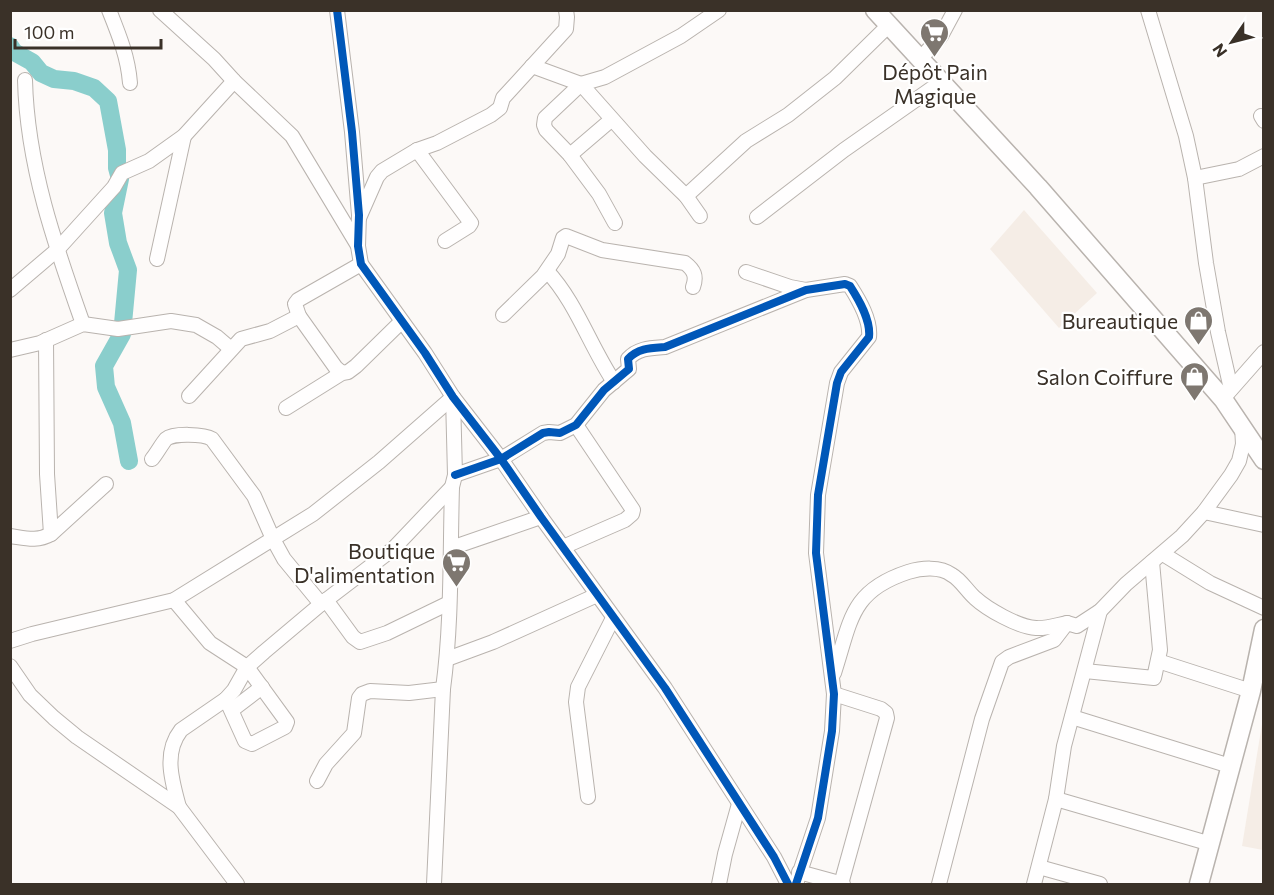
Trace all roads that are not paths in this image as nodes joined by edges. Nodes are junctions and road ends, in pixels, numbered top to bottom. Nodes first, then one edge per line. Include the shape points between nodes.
1 (109, 10) edge
2 (160, 10) edge
3 (337, 10) edge
4 (566, 10) edge
5 (719, 10) edge
6 (875, 10) edge
7 (1148, 10) edge
8 (955, 11) edge
9 (889, 25) junction
10 (920, 59) junction
11 (532, 66) junction
12 (25, 80) dead end
13 (234, 81) junction
14 (942, 82) junction
15 (130, 83) dead end
16 (581, 84) junction
17 (611, 120) junction
18 (184, 136) junction
19 (417, 150) junction
20 (570, 155) junction
21 (1263, 156) edge
22 (1195, 178) junction
23 (686, 196) junction
24 (700, 216) dead end
25 (757, 217) dead end
26 (358, 221) junction
27 (615, 223) dead end
28 (445, 241) dead end
29 (358, 246) junction
30 (57, 250) junction
31 (157, 259) dead end
32 (360, 264) junction
33 (547, 271) junction
34 (746, 272) dead end
35 (693, 287) dead end
36 (10, 290) edge
37 (806, 290) junction
38 (503, 315) dead end
39 (298, 316) junction
40 (401, 321) junction
41 (83, 324) junction
42 (46, 340) junction
43 (231, 349) junction
44 (10, 350) edge
45 (1263, 352) edge
46 (342, 373) junction
47 (614, 382) junction
48 (1227, 394) junction
49 (189, 396) dead end
50 (453, 397) junction
51 (286, 408) dead end
52 (576, 425) junction
53 (1242, 426) junction
54 (152, 459) dead end
55 (501, 459) junction
56 (1263, 460) edge
57 (454, 481) junction
58 (106, 484) dead end
59 (1204, 512) junction
60 (541, 517) junction
61 (1263, 525) edge
62 (51, 534) junction
63 (10, 536) edge
64 (273, 539) junction
65 (563, 547) junction
66 (451, 548) junction
67 (1157, 558) junction
68 (597, 595) junction
69 (174, 600) junction
70 (323, 602) junction
71 (449, 603) junction
72 (1263, 608) edge
73 (1100, 610) junction
74 (613, 618) junction
75 (1067, 622) junction
76 (1263, 629) edge
77 (10, 641) edge
78 (447, 659) junction
79 (1158, 661) junction
80 (10, 666) edge
81 (248, 667) junction
82 (1085, 671) junction
83 (262, 687) junction
84 (832, 688) junction
85 (442, 689) junction
86 (1251, 691) junction
87 (229, 704) junction
88 (1072, 717) junction
89 (1230, 766) junction
90 (316, 781) dead end
91 (588, 796) dead end
92 (1056, 799) junction
93 (739, 804) junction
94 (178, 807) junction
95 (1211, 844) junction
96 (1039, 867) junction
97 (797, 878) edge
98 (842, 884) edge
99 (237, 885) edge
100 (434, 885) edge
101 (719, 885) edge
102 (788, 885) edge
103 (939, 885) edge
104 (1034, 885) edge
105 (1101, 885) edge
106 (1199, 885) edge

1 - 15 street via 126,57
2 - 13 street
3 - 26 street
4 - 11 street via 566,29
5 - 16 street via 681,36 605,77
6 - 9 main road
7 - 22 street
8 - 10 street via 941,36
9 - 10 main road
9 - 23 street via 835,78 788,115 746,141
10 - 14 main road
11 - 16 street
11 - 19 street via 491,116
12 - 30 street via 31,149
13 - 18 street
13 - 29 street via 292,136
14 - 25 street
14 - 48 main road
16 - 17 street
16 - 20 street via 545,118 546,130
17 - 20 street
17 - 23 street
18 - 30 street via 149,161 122,173
18 - 31 street
19 - 26 street via 377,177
19 - 28 street via 471,223
20 - 27 street
21 - 22 street via 1239,169
22 - 48 street
23 - 24 street
26 - 29 street
29 - 32 street
30 - 36 street
30 - 41 street
32 - 39 street via 298,300
32 - 40 street
33 - 35 street via 566,236 602,250 685,263 694,272
33 - 38 street
33 - 47 street via 565,295
34 - 37 street
37 - 47 street via 665,347 637,352 628,359 629,369
37 - 84 street via 850,286 870,331 870,337 841,372 837,383 818,495 817,577
39 - 43 street via 270,331 241,339
39 - 46 street
40 - 46 street via 356,366
40 - 50 street
41 - 42 street
41 - 43 street via 118,329 178,321 196,325
42 - 44 street
42 - 62 street via 46,474
43 - 49 street
45 - 48 street
46 - 51 street
47 - 52 street
48 - 53 main road
50 - 55 street
50 - 57 street
50 - 64 street via 342,493
52 - 55 street via 560,433 543,433
52 - 65 street via 633,510 625,520
53 - 56 main road
53 - 59 street via 1239,461
54 - 64 street via 164,441 173,436 212,439 254,496
55 - 57 street
55 - 60 street
57 - 66 street
57 - 70 street via 393,549
58 - 62 street
59 - 61 street
59 - 67 street
60 - 65 street
60 - 66 street
62 - 63 street via 38,540
64 - 69 street
64 - 70 street via 284,559
65 - 68 street
66 - 71 street
67 - 72 street
67 - 73 street
67 - 79 street
68 - 74 street
68 - 78 street
69 - 77 street
69 - 81 street via 210,643
70 - 71 street via 360,642
70 - 81 street
71 - 78 street
73 - 75 street via 1077,626
73 - 82 street
74 - 91 street via 578,687 576,702
74 - 93 street via 665,688
75 - 84 street via 1043,628 1025,626 982,604 954,575 914,570 875,586 862,598 855,609
75 - 103 street via 1054,640 1002,662 982,718
76 - 86 main road
78 - 85 street
79 - 82 street via 1154,678
79 - 86 street
80 - 94 street via 30,695 54,718
81 - 83 street
81 - 87 street
82 - 88 street
83 - 87 street
83 - 87 street via 287,722 282,730 248,744
84 - 97 street via 832,731 818,818
84 - 98 street via 881,709 887,718
85 - 90 street via 362,694 354,732
85 - 100 street
86 - 89 main road
87 - 94 street via 176,737 170,774
88 - 89 street
88 - 92 street
89 - 95 main road
92 - 95 street
92 - 96 street
93 - 101 street
93 - 102 street
94 - 99 street
95 - 106 main road
96 - 104 street
96 - 105 street
97 - 98 street

